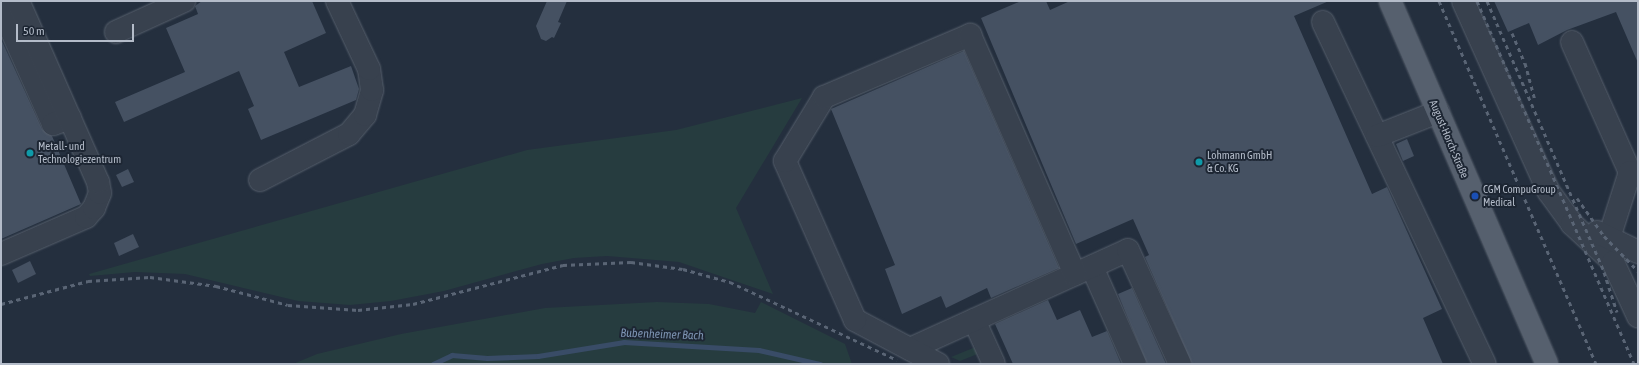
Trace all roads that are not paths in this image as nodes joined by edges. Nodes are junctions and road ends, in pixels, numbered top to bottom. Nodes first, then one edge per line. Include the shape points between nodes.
1 (18, 1) edge
2 (184, 1) edge
3 (337, 1) edge
4 (1390, 1) edge
5 (1464, 1) edge
6 (1, 6) edge
7 (1324, 22) dead end
8 (116, 32) dead end
9 (1572, 42) dead end
10 (1438, 112) junction
11 (70, 118) junction
12 (1377, 136) junction
13 (260, 180) dead end
14 (1565, 216) junction
15 (1609, 238) junction
16 (1638, 252) edge
17 (1, 254) edge
18 (1084, 270) junction
19 (1638, 316) edge
20 (974, 320) junction
21 (910, 349) junction
22 (1542, 362) edge
23 (938, 364) edge
24 (994, 364) edge
25 (1135, 364) edge
26 (1180, 364) edge
27 (1485, 364) edge

1 - 11 lane
2 - 8 lane
3 - 13 lane via 371,77 372,90 365,115 349,134
4 - 10 main road, August-Horch-Straße
5 - 14 lane via 1549,192
6 - 11 lane via 53,124
7 - 12 lane
9 - 15 lane via 1630,172
10 - 12 lane
10 - 22 main road, August-Horch-Straße
11 - 17 lane via 98,182 98,201 86,217
12 - 27 lane
14 - 15 lane
14 - 19 lane via 1614,262
15 - 16 lane
18 - 20 lane
18 - 21 lane via 970,35 824,97 785,161 855,320
18 - 25 lane
18 - 26 lane via 1128,250
20 - 21 lane
20 - 24 lane
21 - 23 lane

